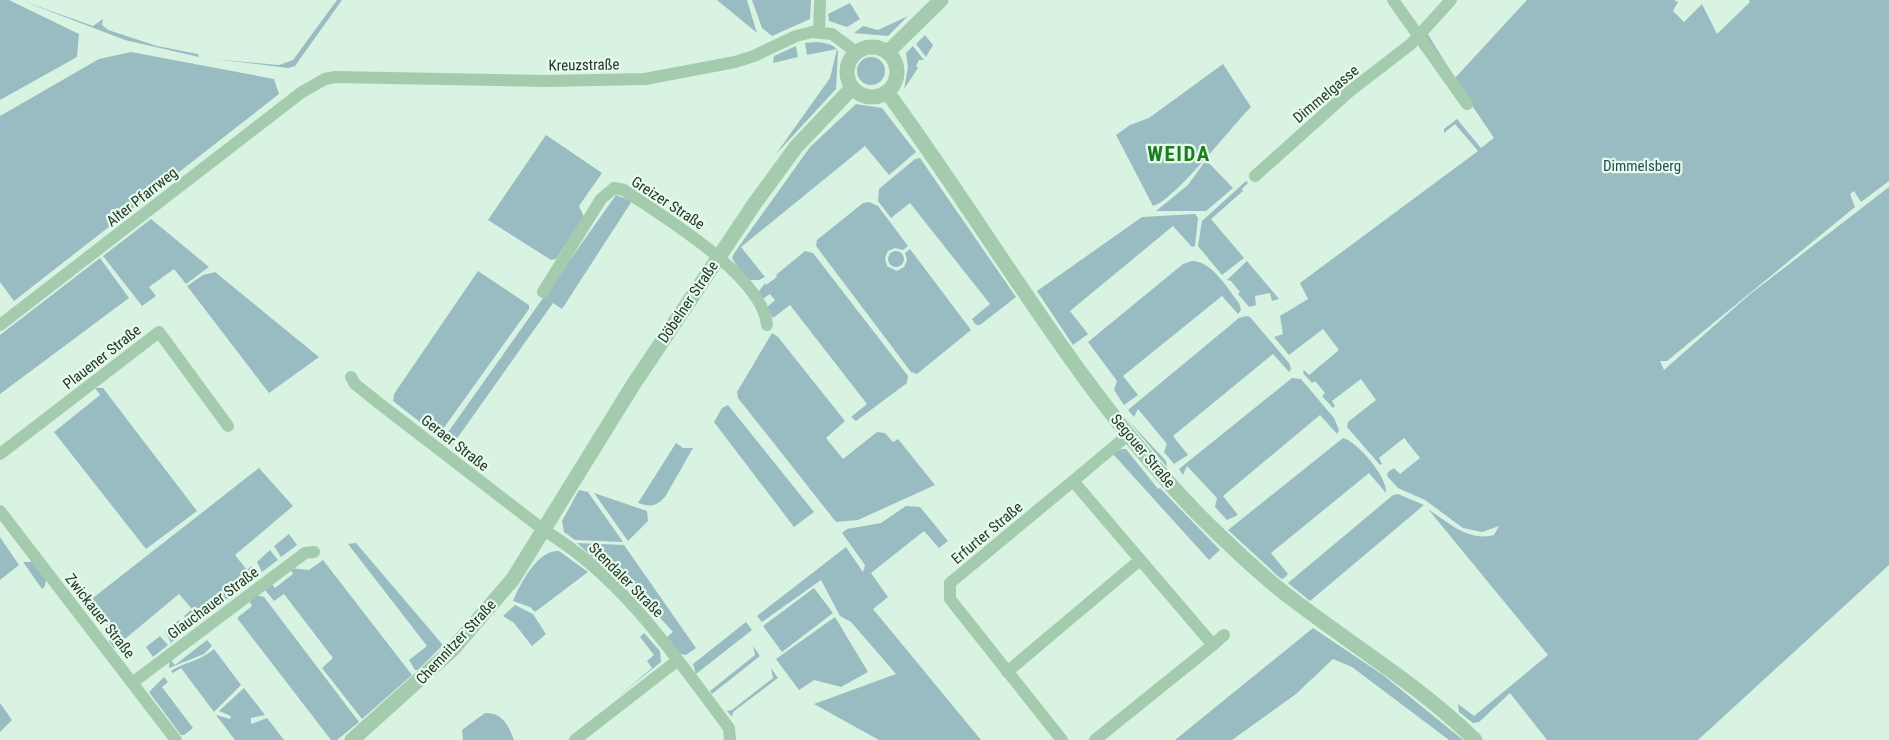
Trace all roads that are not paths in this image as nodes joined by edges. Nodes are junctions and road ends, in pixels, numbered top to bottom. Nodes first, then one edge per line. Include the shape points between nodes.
1 (820, 0) edge
2 (941, 0) edge
3 (1393, 0) edge
4 (1451, 0) edge
5 (819, 32) junction
6 (1419, 37) junction
7 (856, 52) junction
8 (888, 52) junction
9 (852, 88) junction
10 (302, 92) joint
11 (887, 92) junction
12 (1467, 104) dead end
13 (1255, 176) dead end
14 (719, 256) junction
15 (543, 292) dead end
16 (0, 325) edge
17 (767, 325) dead end
18 (351, 377) dead end
19 (228, 426) dead end
20 (1128, 435) junction
21 (0, 454) edge
22 (1073, 481) junction
23 (0, 511) edge
24 (544, 531) junction
25 (314, 552) dead end
26 (1140, 560) junction
27 (1224, 635) dead end
28 (1213, 645) junction
29 (680, 663) junction
30 (1007, 672) junction
31 (132, 684) junction
32 (582, 738) edge
33 (176, 740) edge
34 (352, 740) edge
35 (730, 740) edge
36 (1062, 740) edge
37 (1095, 740) edge
38 (1475, 740) edge

1 - 5 street
2 - 8 street
3 - 6 street
4 - 6 street, Dimmelgasse
5 - 7 street via 832,34
5 - 10 street, Kreuzstraße via 796,36 735,62 645,79 335,77
6 - 12 street
6 - 13 street, Dimmelgasse via 1350,91
7 - 8 street via 877,47
7 - 9 street via 846,74
8 - 11 street via 897,70
9 - 11 street via 870,97
9 - 14 street, Döbelner Straße via 785,160
10 - 16 street, Alter Pfarrweg
11 - 20 street, Segouer Straße via 1030,302
14 - 15 street, Greizer Straße via 624,190 614,188 601,199
14 - 17 street via 756,298
14 - 24 street, Döbelner Straße via 633,385
18 - 24 street, Geraer Straße via 380,404
19 - 21 street, Plauener Straße via 159,332
20 - 22 street, Erfurter Straße
20 - 38 street, Segouer Straße via 1164,478 1243,557 1428,698
22 - 26 street
22 - 30 street, Erfurter Straße via 950,583 950,599
23 - 31 street, Zwickauer Straße
24 - 29 street, Stendaler Straße via 572,547 601,573
24 - 34 street, Chemnitzer Straße via 513,579 452,650
25 - 31 street, Glauchauer Straße via 305,553
26 - 28 street
26 - 30 street
27 - 28 street
28 - 37 street
29 - 32 street
29 - 35 street, Stendaler Straße via 729,728
30 - 36 street, Erfurter Straße
31 - 33 street, Zwickauer Straße

